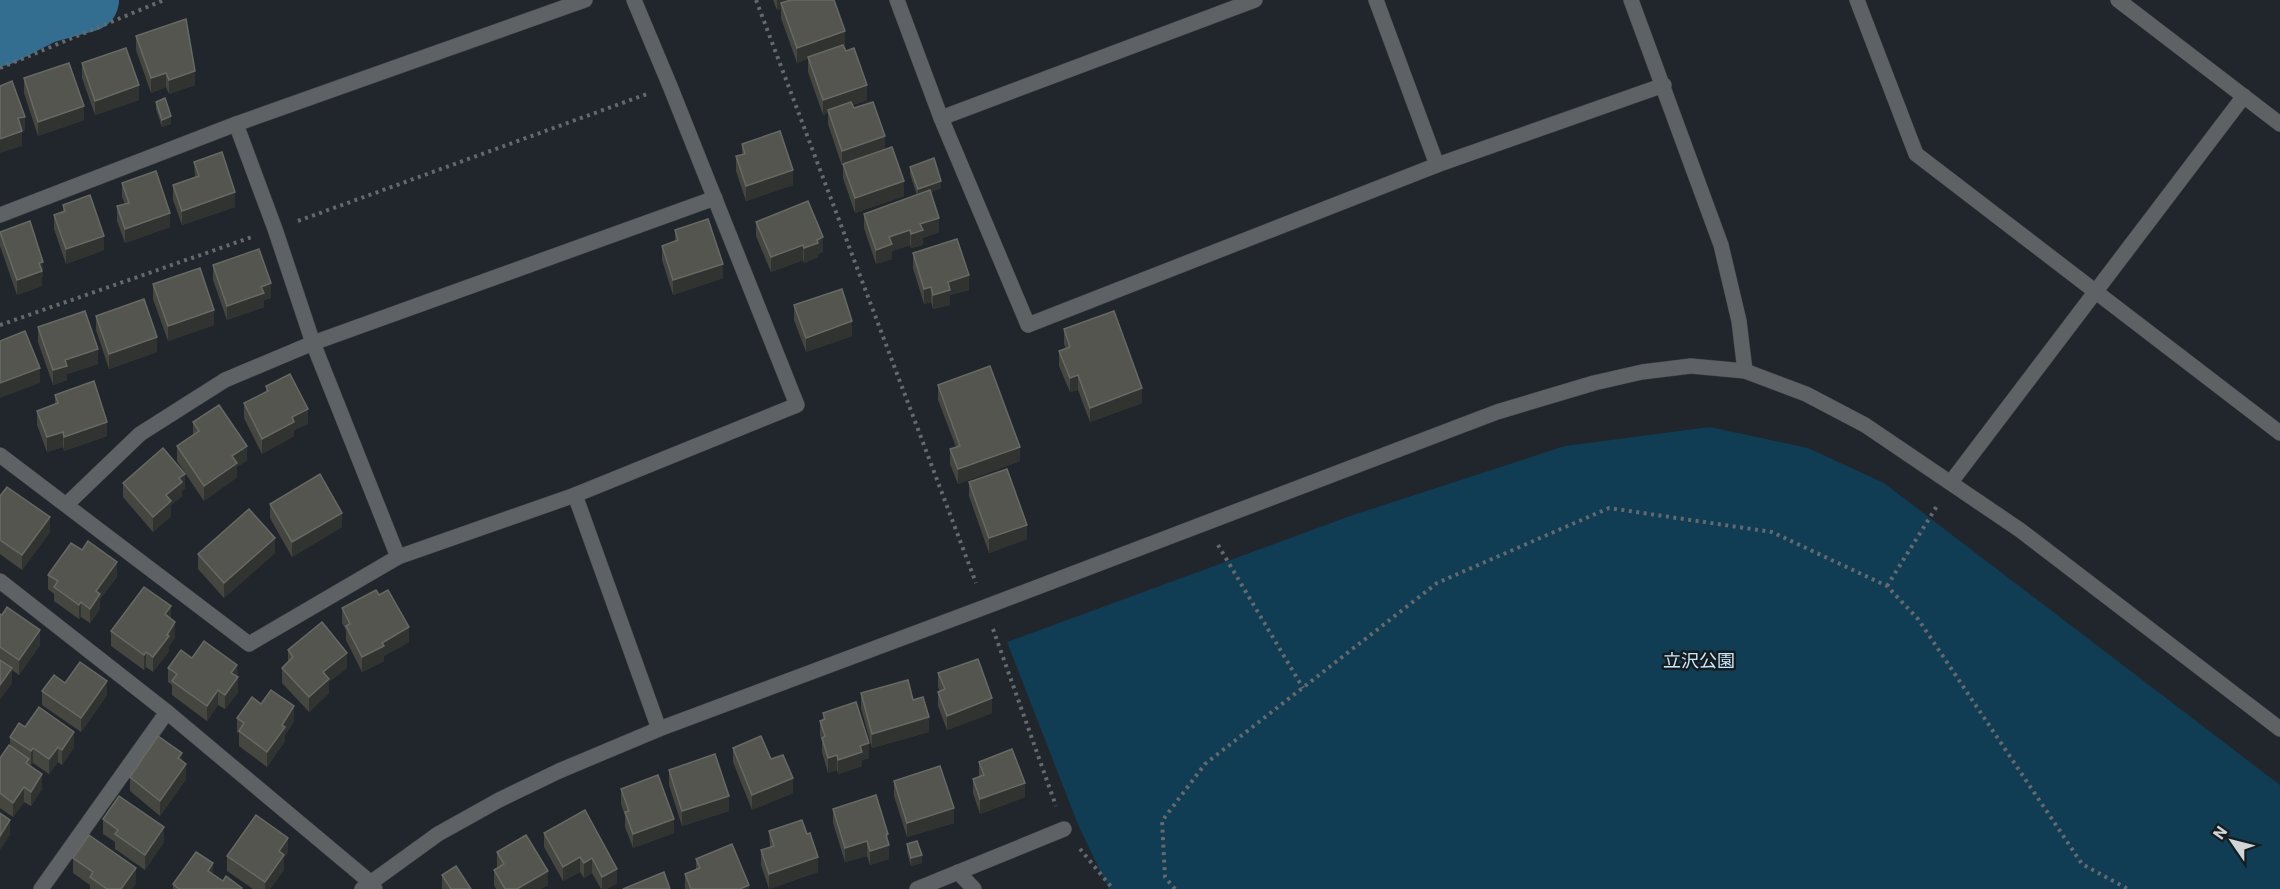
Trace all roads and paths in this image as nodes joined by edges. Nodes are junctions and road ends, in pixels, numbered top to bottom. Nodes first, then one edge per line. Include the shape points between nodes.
1 (165, 0) edge
2 (585, 0) edge
3 (634, 0) edge
4 (756, 0) edge
5 (897, 0) edge
6 (1254, 0) edge
7 (1376, 0) edge
8 (1631, 0) edge
9 (1857, 0) edge
10 (2118, 0) edge
11 (0, 68) edge
12 (1664, 85) junction
13 (670, 86) junction
14 (2244, 96) junction
15 (941, 118) junction
16 (236, 124) junction
17 (2280, 124) edge
18 (1437, 165) junction
19 (715, 198) junction
20 (0, 215) edge
21 (275, 229) junction
22 (2096, 292) junction
23 (0, 325) edge
24 (313, 343) junction
25 (1745, 371) junction
26 (2280, 433) edge
27 (0, 455) edge
28 (1952, 482) junction
29 (574, 495) junction
30 (67, 504) junction
31 (1205, 524) junction
32 (398, 557) junction
33 (0, 581) edge
34 (1887, 586) junction
35 (986, 607) junction
36 (1303, 688) junction
37 (167, 712) junction
38 (659, 729) junction
39 (2280, 729) edge
40 (1064, 829) junction
41 (958, 872) junction
42 (369, 887) edge
43 (41, 889) edge
44 (917, 889) edge
45 (974, 889) edge
46 (1113, 889) edge
47 (1175, 889) edge
48 (2128, 889) edge

1 - 11 path
2 - 16 street
3 - 13 street
4 - 35 path
5 - 15 street
6 - 15 street
7 - 18 street
8 - 12 street
9 - 22 street via 1916,154
10 - 14 street
12 - 18 street
12 - 25 street via 1721,245 1735,299
13 - 19 street
13 - 21 path
14 - 17 street
14 - 22 street
15 - 18 street via 1028,325
16 - 20 street
16 - 21 street
19 - 24 street
19 - 29 street via 797,405
21 - 23 path
21 - 24 street
22 - 26 street
22 - 28 street
24 - 30 street via 225,380 140,434
24 - 32 street
25 - 28 street via 1806,394 1865,424
25 - 31 street via 1690,366 1594,383 1497,412
27 - 30 street
28 - 34 path
28 - 39 street
29 - 32 street
29 - 38 street
30 - 32 street via 249,644
31 - 35 street
31 - 36 path
33 - 37 street
34 - 36 path via 1772,532 1609,508 1437,583
34 - 48 path via 1918,620 2082,864
35 - 38 street
35 - 40 path
36 - 47 path via 1205,764 1162,821 1165,878
37 - 42 street
37 - 43 street
38 - 42 street via 499,800 438,834
40 - 41 street
40 - 46 path
41 - 44 street
41 - 45 street

